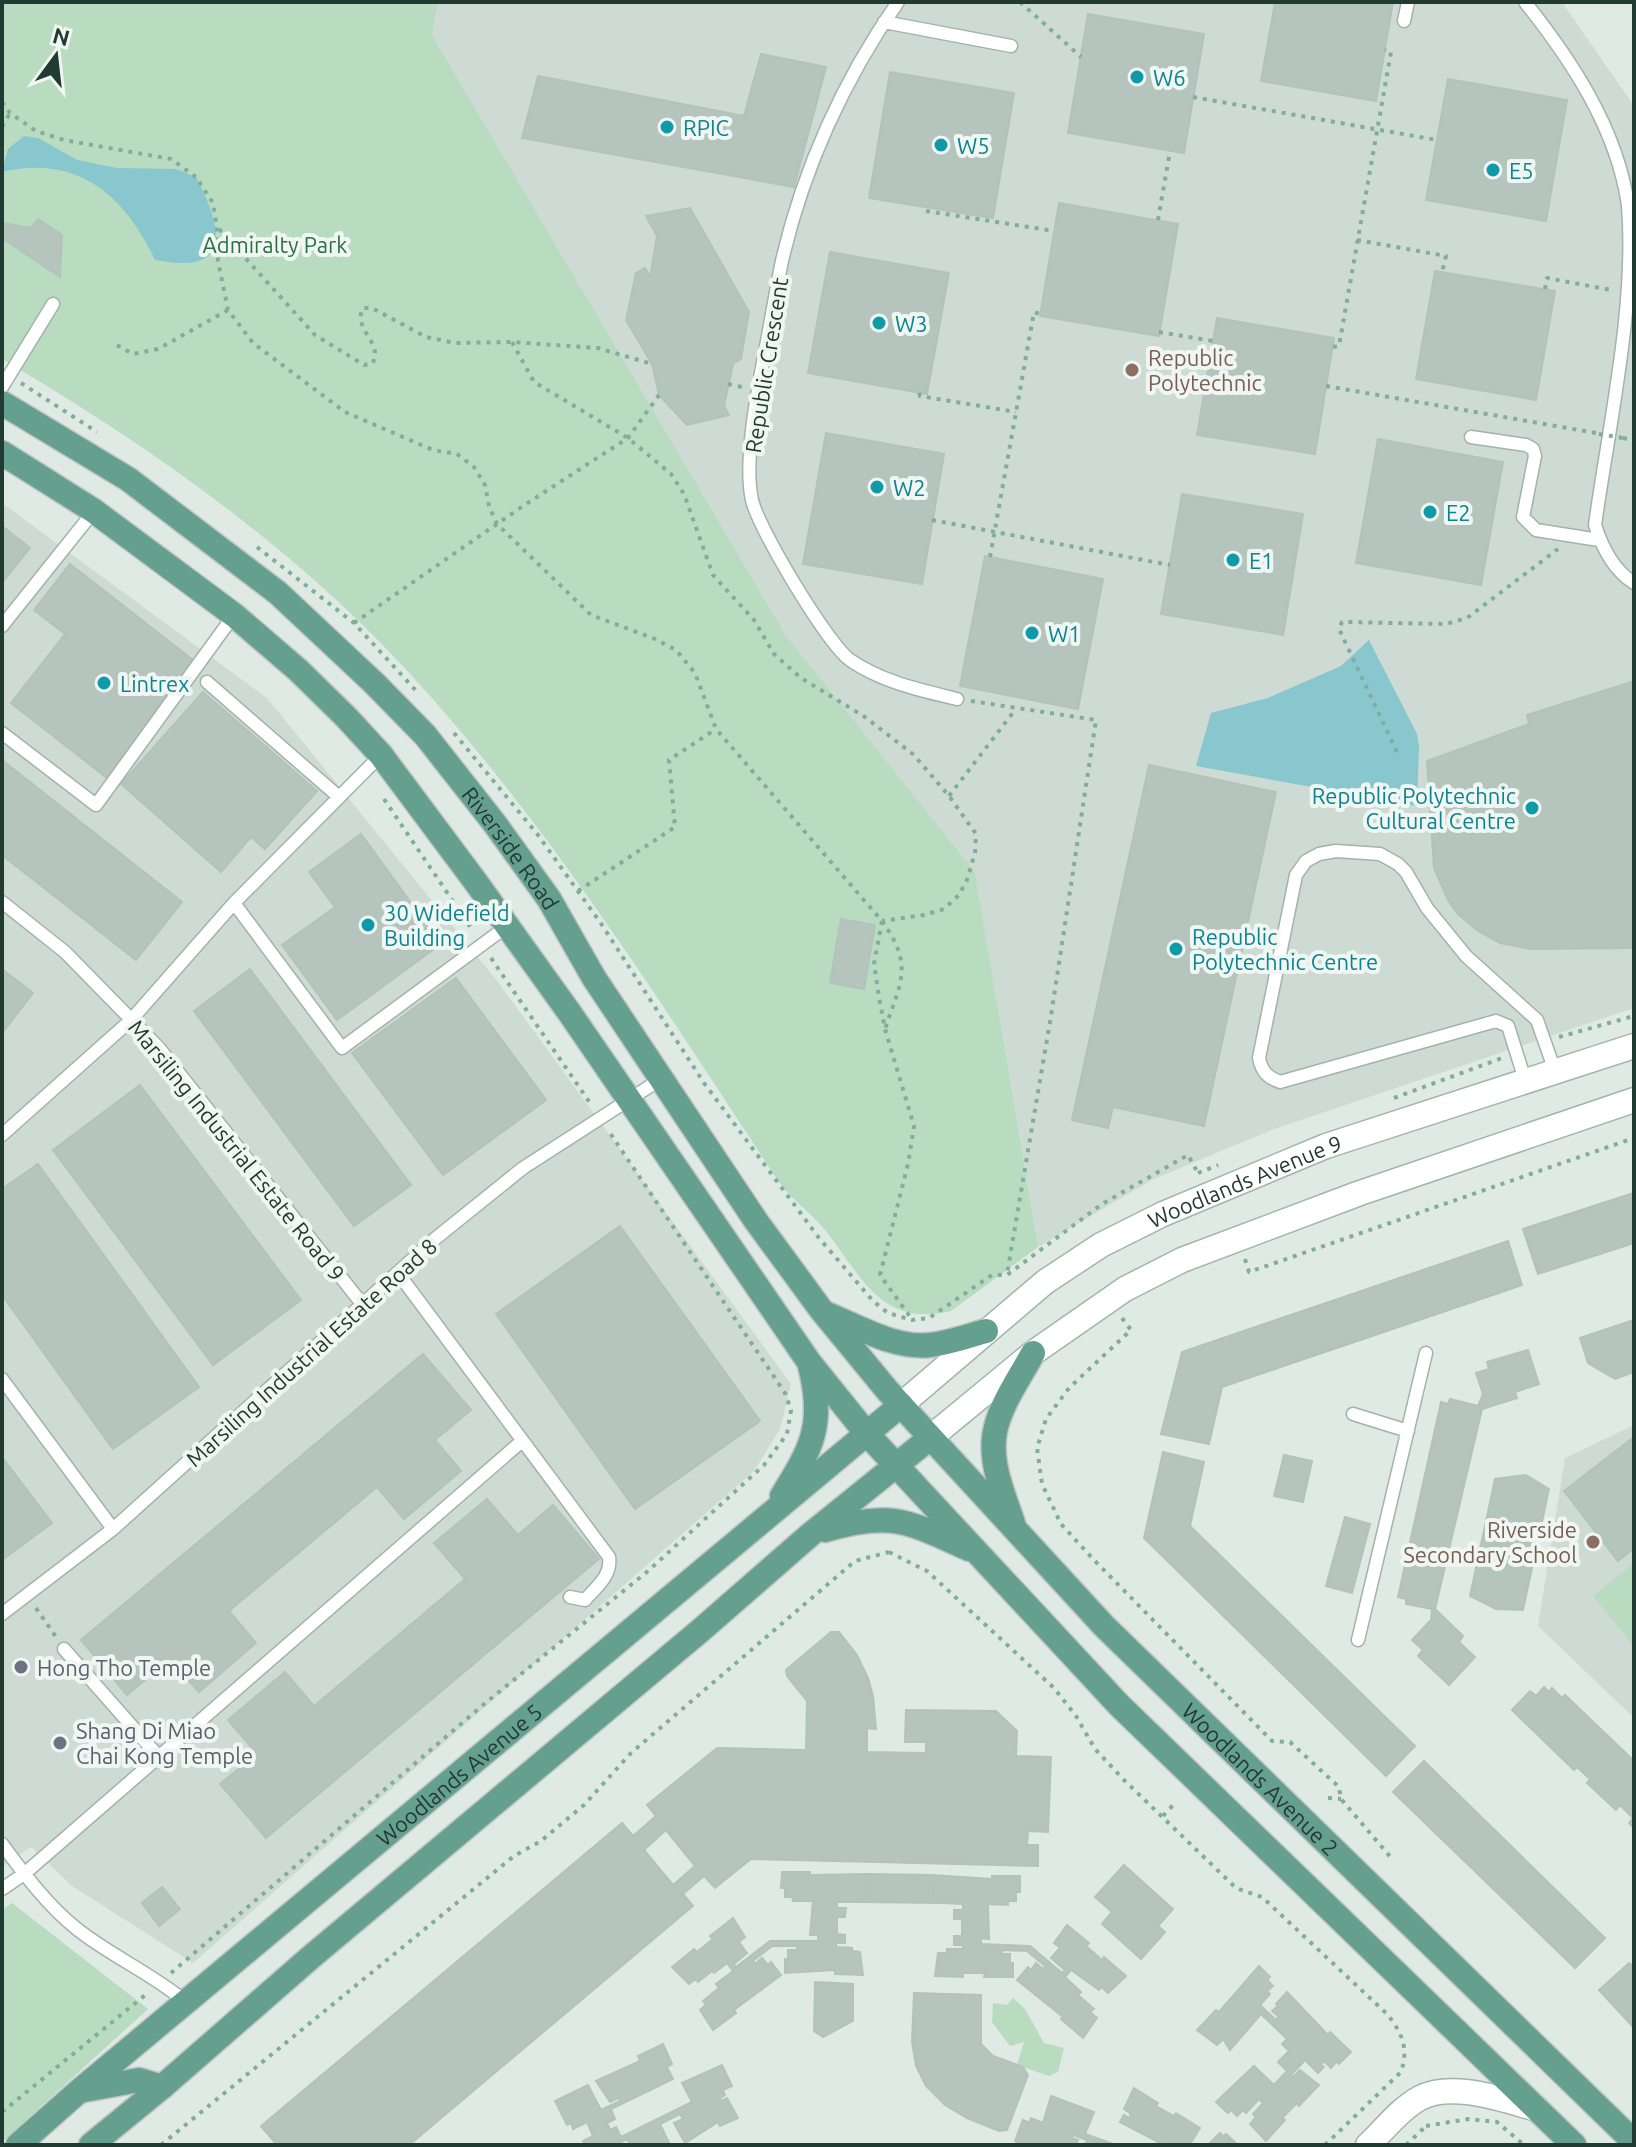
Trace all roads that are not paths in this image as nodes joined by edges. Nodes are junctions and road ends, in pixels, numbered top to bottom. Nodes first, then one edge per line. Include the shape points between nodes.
1 (898, 2) edge
2 (1408, 2) edge
3 (1525, 2) edge
4 (1404, 21) dead end
5 (884, 22) junction
6 (1011, 46) dead end
7 (53, 304) dead end
8 (2, 387) edge
9 (2, 403) edge
10 (1471, 437) dead end
11 (2, 453) edge
12 (94, 511) junction
13 (1599, 540) junction
14 (1634, 583) edge
15 (234, 615) junction
16 (2, 626) edge
17 (207, 682) dead end
18 (957, 699) road end
19 (2, 733) edge
20 (373, 763) junction
21 (339, 797) junction
22 (2, 902) edge
23 (234, 903) junction
24 (506, 927) junction
25 (131, 1020) junction
26 (1634, 1046) edge
27 (1555, 1071) junction
28 (661, 1079) junction
29 (1525, 1080) junction
30 (627, 1099) junction
31 (1634, 1100) edge
32 (2, 1135) edge
33 (398, 1273) junction
34 (363, 1305) junction
35 (822, 1311) junction
36 (986, 1331) junction
37 (1033, 1353) junction
38 (1426, 1353) dead end
39 (809, 1362) junction
40 (2, 1379) edge
41 (901, 1405) junction
42 (1353, 1414) dead end
43 (1408, 1431) junction
44 (867, 1434) junction
45 (930, 1438) junction
46 (522, 1441) junction
47 (895, 1466) junction
48 (770, 1515) junction
49 (113, 1529) junction
50 (1016, 1532) junction
51 (811, 1534) junction
52 (979, 1554) junction
53 (570, 1597) dead end
54 (2, 1614) edge
55 (1358, 1640) dead end
56 (64, 1649) road end
57 (159, 1757) junction
58 (2, 1844) edge
59 (24, 1874) junction
60 (2, 1889) edge
61 (186, 2002) junction
62 (162, 2087) junction
63 (78, 2092) junction
64 (1537, 2109) junction
65 (1385, 2135) edge
66 (1634, 2142) edge
67 (18, 2145) edge
68 (91, 2145) edge
69 (1368, 2145) edge
70 (1574, 2145) edge

1 - 5 lane, Republic Crescent
2 - 4 lane
3 - 13 lane via 1583,82 1609,138 1628,203 1632,293 1595,525
5 - 6 lane
5 - 18 lane, Republic Crescent via 826,129 795,213 757,391 752,501 786,569 849,659 896,684
7 - 8 lane
9 - 28 main road, Riverside Road via 128,479 278,593 374,683 431,742 495,824 549,899
10 - 13 lane via 1533,449 1523,517 1536,530
11 - 12 main road
12 - 15 main road
12 - 16 lane
13 - 14 lane
15 - 19 lane via 96,805
15 - 20 main road via 298,670
17 - 21 lane
20 - 21 lane
20 - 24 main road
21 - 23 lane
22 - 25 lane, Marsiling Industrial Estate Road 9 via 65,952
23 - 24 lane via 342,1048
23 - 25 lane
24 - 30 main road
25 - 32 lane
25 - 34 lane, Marsiling Industrial Estate Road 9 via 159,1048
26 - 27 main road, Woodlands Avenue 9
27 - 29 main road, Woodlands Avenue 9
27 - 29 lane via 1537,1020 1466,956 1398,864 1380,854 1336,851 1306,861 1296,875 1259,1058 1269,1078 1280,1082 1496,1021 1508,1026
28 - 30 lane, Marsiling Industrial Estate Road 8
28 - 35 main road, Riverside Road
29 - 36 main road, Woodlands Avenue 9 via 1326,1146 1163,1214 1101,1245 1045,1282
30 - 33 lane, Marsiling Industrial Estate Road 8 via 523,1168
30 - 39 main road
31 - 37 main road via 1182,1260 1125,1289
33 - 34 lane, Marsiling Industrial Estate Road 8
33 - 46 lane
34 - 49 lane, Marsiling Industrial Estate Road 8
35 - 36 main road via 890,1341 915,1345
35 - 41 main road, Riverside Road
36 - 41 main road, Woodlands Avenue 9
37 - 45 main road
37 - 50 main road via 994,1438 997,1472
38 - 43 lane
39 - 44 main road
39 - 48 main road via 817,1394 808,1454
40 - 49 lane
41 - 44 main road, Woodlands Avenue 5
41 - 45 main road, Woodlands Avenue 2
42 - 43 lane
43 - 55 lane
44 - 47 main road, Woodlands Avenue 2
44 - 48 main road, Woodlands Avenue 5
45 - 47 main road, Woodlands Avenue 5
45 - 50 main road, Woodlands Avenue 2
46 - 53 lane via 609,1557 608,1573 585,1600
46 - 57 lane
47 - 51 main road, Woodlands Avenue 5
47 - 52 main road, Woodlands Avenue 2
48 - 61 main road, Woodlands Avenue 5
49 - 54 lane, Marsiling Industrial Estate Road 8
50 - 66 main road, Woodlands Avenue 2 via 1104,1626
51 - 52 main road via 859,1520 892,1519
51 - 62 main road, Woodlands Avenue 5
52 - 64 main road, Woodlands Avenue 2 via 1119,1705
56 - 57 lane
57 - 59 lane
58 - 59 lane
59 - 60 lane
59 - 61 lane via 76,1928
61 - 63 main road, Woodlands Avenue 5
62 - 63 main road via 139,2080
62 - 68 main road, Woodlands Avenue 5
63 - 67 main road, Woodlands Avenue 5
64 - 65 main road via 1480,2093 1443,2092 1421,2097
64 - 70 main road, Woodlands Avenue 2
65 - 69 main road

